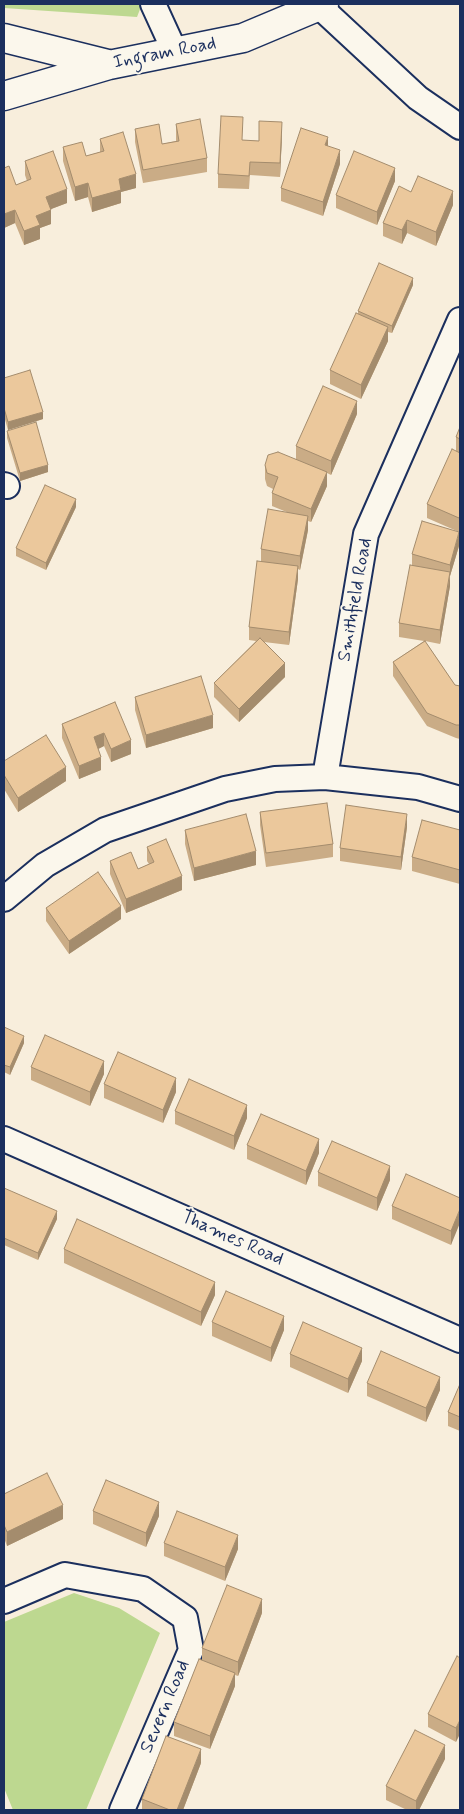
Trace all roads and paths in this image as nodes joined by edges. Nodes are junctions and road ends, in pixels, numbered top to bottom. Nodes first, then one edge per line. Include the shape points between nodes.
1 (153, 4) edge
2 (322, 5) edge
3 (4, 38) edge
4 (175, 52) junction
5 (109, 64) junction
6 (4, 96) edge
7 (460, 127) edge
8 (460, 320) edge
9 (326, 777) junction
10 (460, 799) edge
11 (4, 899) edge
12 (4, 1139) edge
13 (460, 1340) edge
14 (4, 1600) edge
15 (122, 1810) edge

1 - 4 street
2 - 4 street, Ingram Road via 243,38
2 - 7 street via 418,98
3 - 5 street
4 - 5 street, Ingram Road
5 - 6 street, Ingram Road
8 - 9 street, Smithfield Road via 366,534
9 - 10 street via 418,787
9 - 11 street via 275,779 242,786 105,830 46,865
12 - 13 street, Thames Road
14 - 15 street, Severn Road via 65,1575 144,1589 186,1618 191,1650

